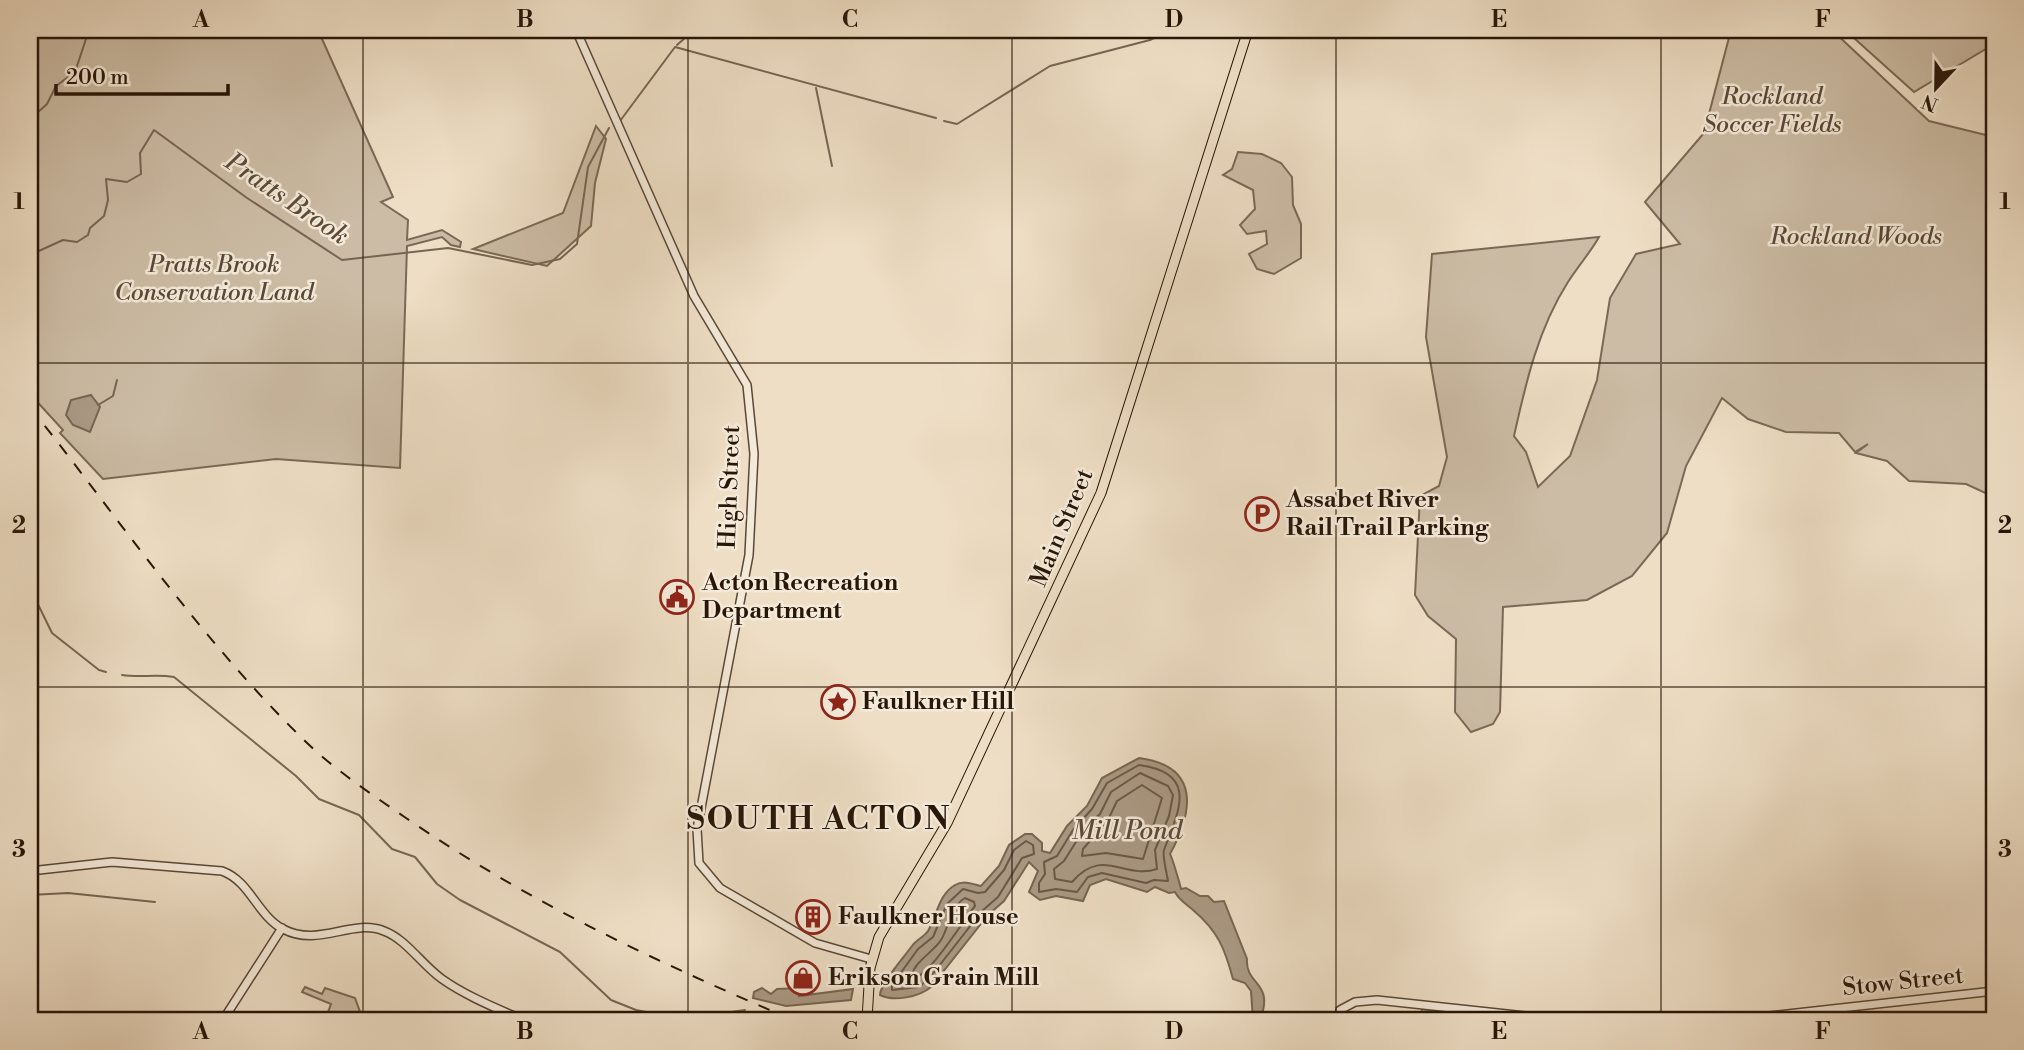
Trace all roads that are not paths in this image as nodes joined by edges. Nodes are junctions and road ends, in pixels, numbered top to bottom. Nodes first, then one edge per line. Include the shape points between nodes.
1 (576, 30) edge
2 (1248, 30) edge
3 (30, 871) edge
4 (282, 928) junction
5 (871, 959) junction
6 (1994, 991) edge
7 (223, 1020) edge
8 (523, 1020) edge
9 (867, 1020) edge
10 (1343, 1020) edge
11 (1564, 1020) edge
12 (1733, 1020) edge

1 - 5 street, High Street via 694,296 741,370 751,400 754,494 749,555 699,819 699,863 720,888 776,922 825,947
2 - 5 main road, Main Street via 1095,508 947,823 885,925
3 - 4 street via 112,862 219,870 239,881 265,915
4 - 7 street
4 - 8 street via 313,936 362,928 384,930 450,984
5 - 9 main road, Main Street
6 - 12 street, Stow Street
10 - 11 street via 1340,1010 1359,1001 1386,1000

